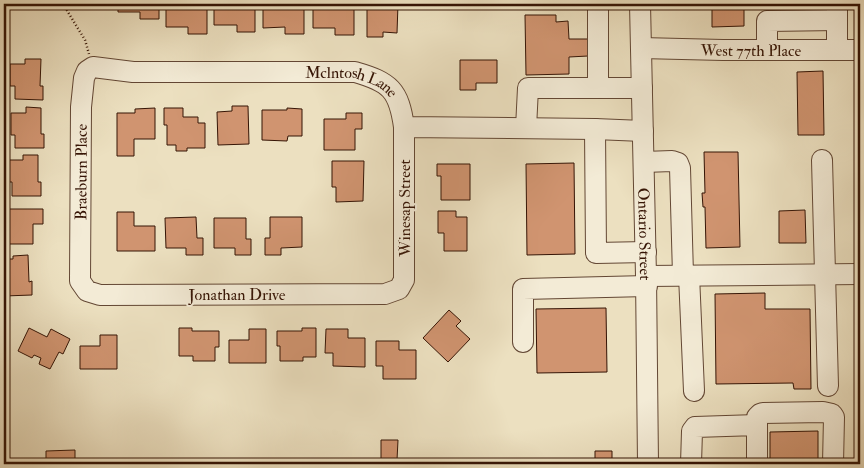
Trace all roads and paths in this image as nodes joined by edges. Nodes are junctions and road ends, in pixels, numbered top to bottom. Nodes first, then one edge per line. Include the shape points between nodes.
1 (63, 4) edge
2 (598, 4) edge
3 (640, 4) edge
4 (837, 12) edge
5 (641, 48) junction
6 (767, 50) junction
7 (837, 50) junction
8 (860, 50) edge
9 (92, 67) junction
10 (598, 88) junction
11 (642, 88) junction
12 (404, 127) junction
13 (526, 128) junction
14 (595, 129) junction
15 (643, 131) junction
16 (822, 160) dead end
17 (644, 162) junction
18 (646, 252) junction
19 (825, 274) junction
20 (860, 274) edge
21 (686, 275) junction
22 (80, 281) joint
23 (647, 281) junction
24 (399, 289) joint
25 (523, 342) dead end
26 (828, 386) dead end
27 (694, 391) dead end
28 (757, 425) junction
29 (648, 464) edge
30 (691, 464) edge
31 (757, 464) edge
32 (833, 464) edge

1 - 9 path via 85,40
2 - 10 street
3 - 5 street, Ontario Street
4 - 6 street via 766,21
4 - 7 street
5 - 6 street, West 77th Place
5 - 11 street, Ontario Street
6 - 7 street, West 77th Place
7 - 8 street, West 77th Place
9 - 12 street, Mclntosh Lane via 133,72 354,72 374,77 390,87 401,108
9 - 22 street, Braeburn Place via 84,78 81,107
10 - 11 street
10 - 13 street via 528,88
11 - 15 street, Ontario Street
12 - 13 street, Mclntosh Lane
12 - 24 street, Winesap Street via 404,280
13 - 14 street, Mclntosh Lane
14 - 15 street, Mclntosh Lane
14 - 18 street via 596,253
15 - 17 street, Ontario Street
16 - 19 street
17 - 18 street, Ontario Street
17 - 21 street via 672,161 680,168
18 - 23 street, Ontario Street
19 - 20 street
19 - 21 street
19 - 26 street
21 - 23 street
21 - 27 street
22 - 24 street, Jonathan Drive via 87,290 100,294 385,294
23 - 25 street via 523,289
23 - 29 street, Ontario Street
28 - 30 street via 694,427
28 - 31 street
28 - 32 street via 758,417 763,413 832,414

